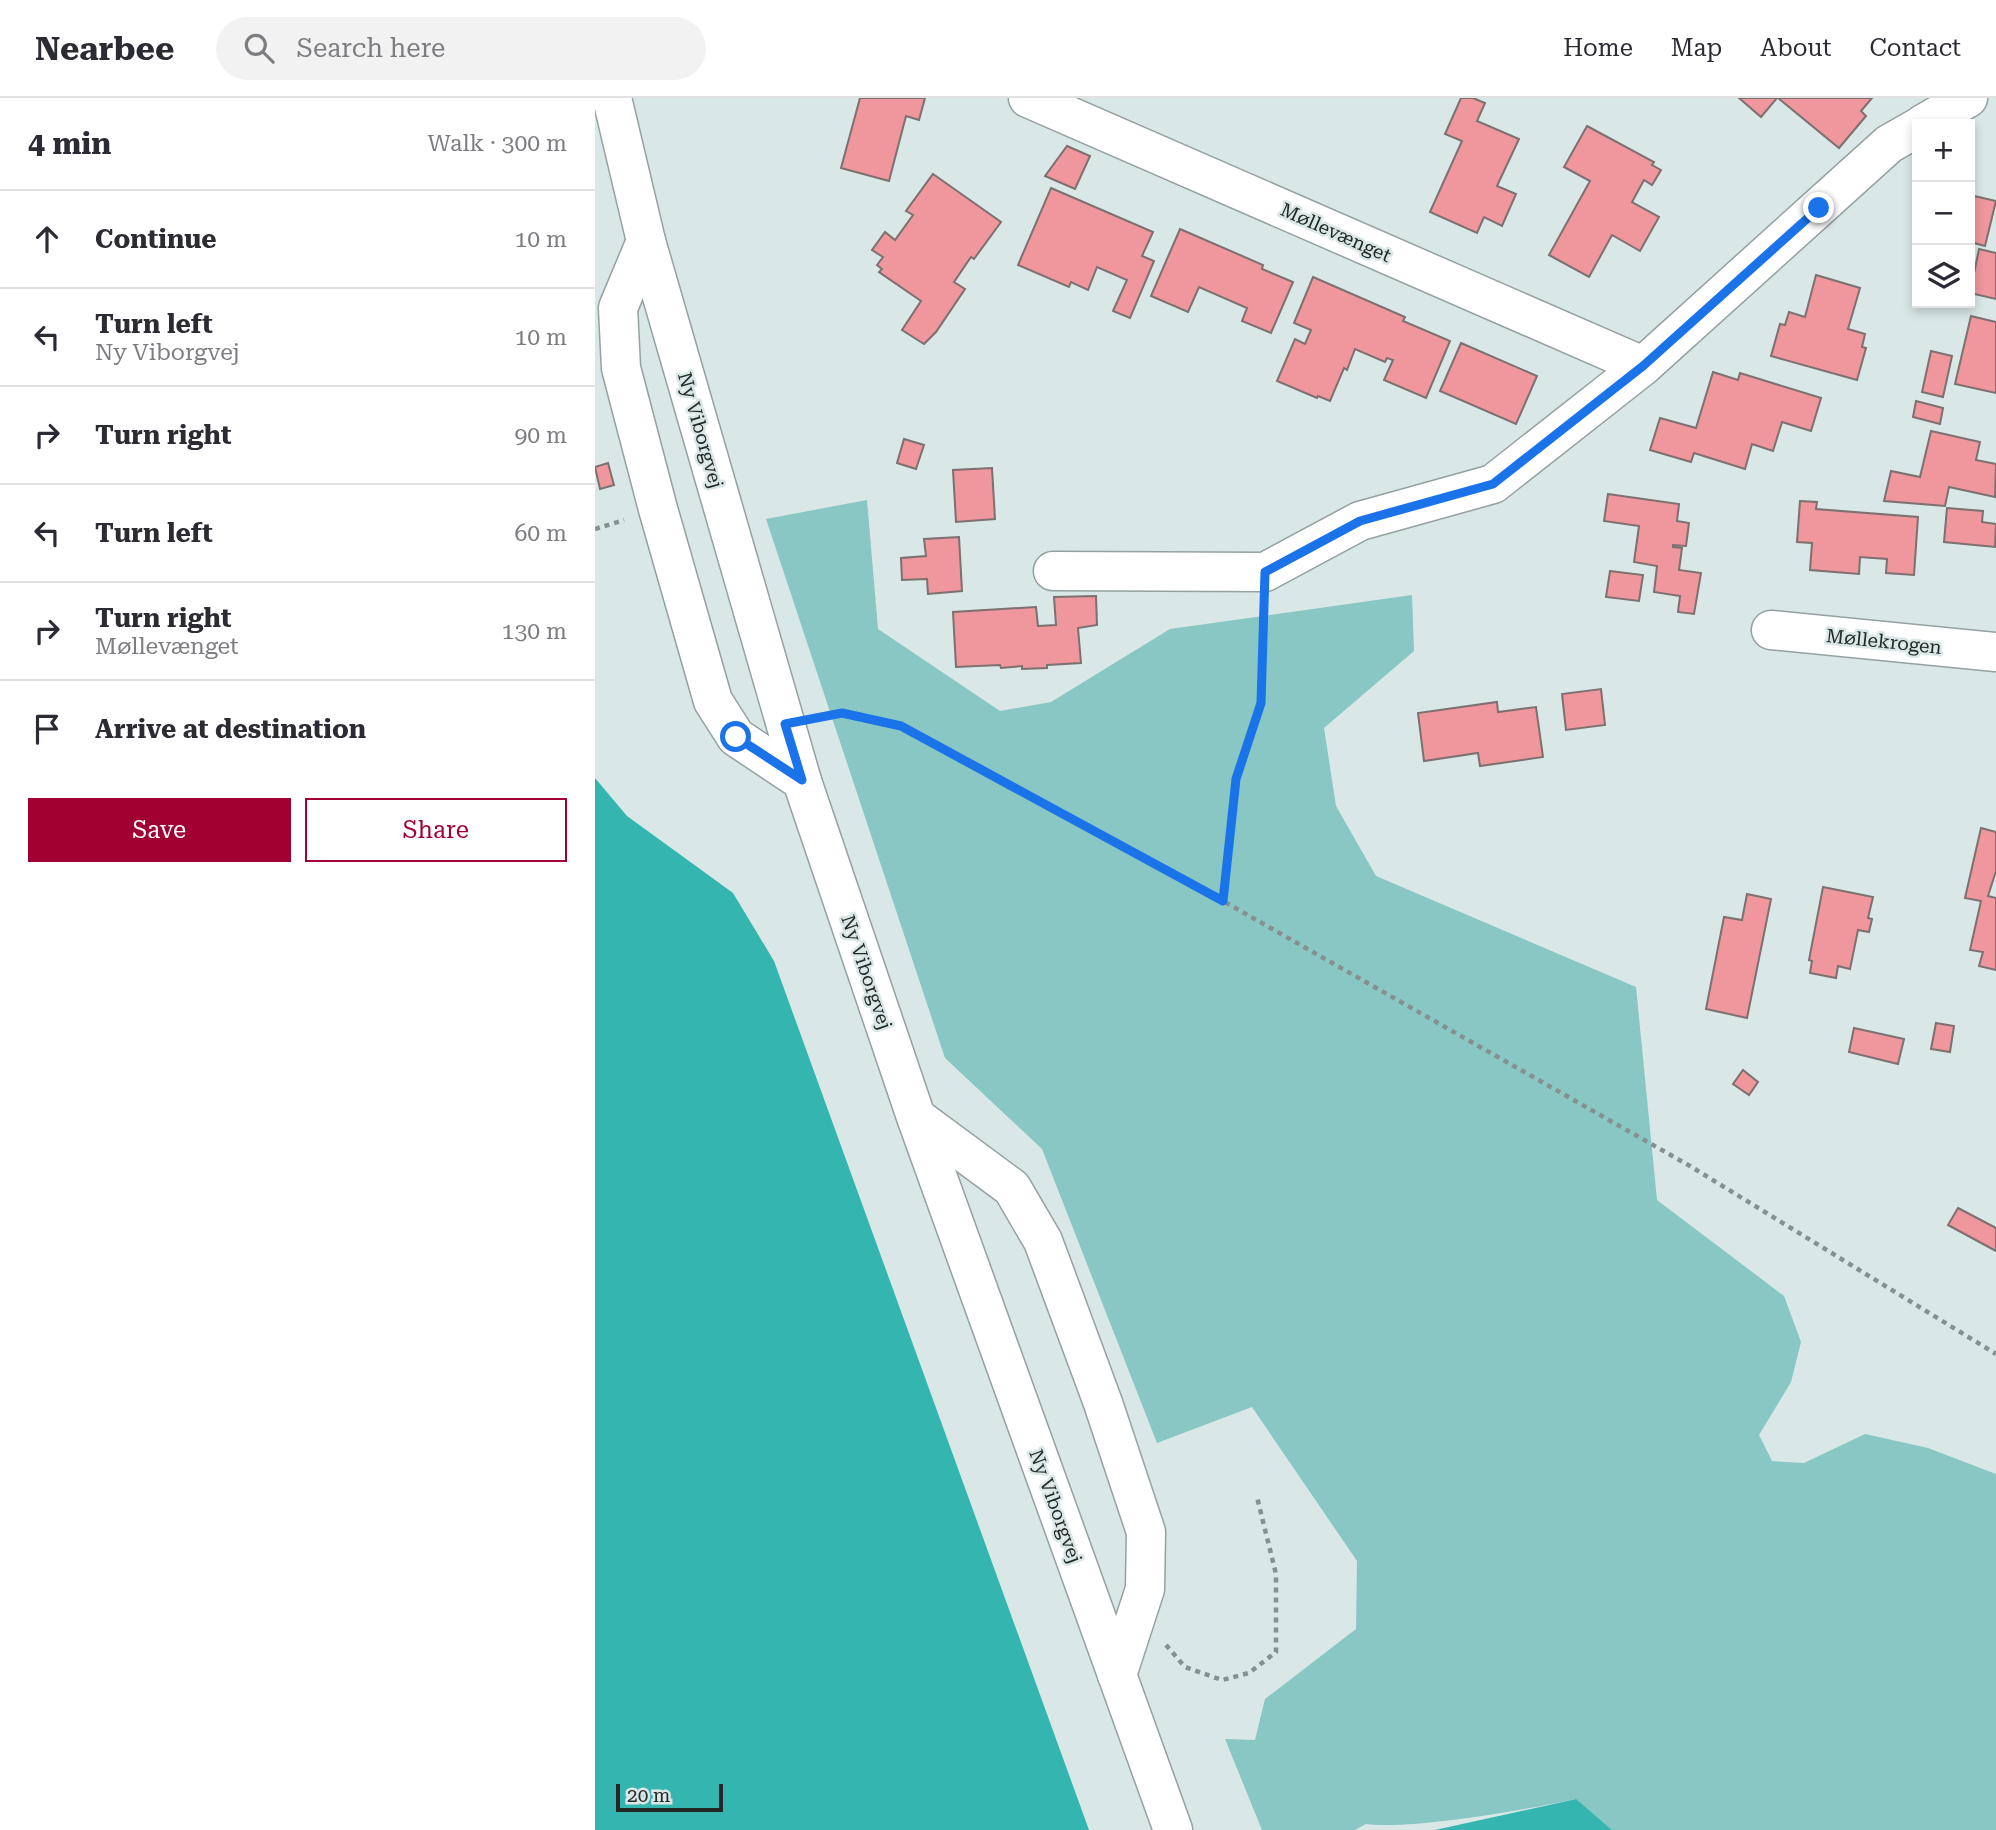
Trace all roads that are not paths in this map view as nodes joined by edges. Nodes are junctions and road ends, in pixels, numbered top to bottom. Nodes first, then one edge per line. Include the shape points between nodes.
1 (612, 98) edge
2 (1028, 98) edge
3 (1968, 98) edge
4 (1932, 119) edge
5 (1912, 131) edge
6 (646, 241) junction
7 (1643, 366) junction
8 (1053, 571) dead end
9 (1771, 630) dead end
10 (1996, 652) edge
11 (802, 780) junction
12 (916, 1117) junction
13 (1117, 1675) junction
14 (1173, 1830) edge

1 - 6 street, Ny Viborgvej
2 - 7 street, Møllevænget
3 - 4 street
5 - 7 street via 1889,144
6 - 11 street, Ny Viborgvej
6 - 11 street via 618,308 621,368 713,701 736,737
7 - 8 street via 1493,484 1360,521 1265,572
9 - 10 street, Møllekrogen
11 - 12 street, Ny Viborgvej
12 - 13 street, Ny Viborgvej
12 - 13 street via 1012,1188 1043,1241 1103,1402 1146,1532 1145,1589
13 - 14 street, Ny Viborgvej

